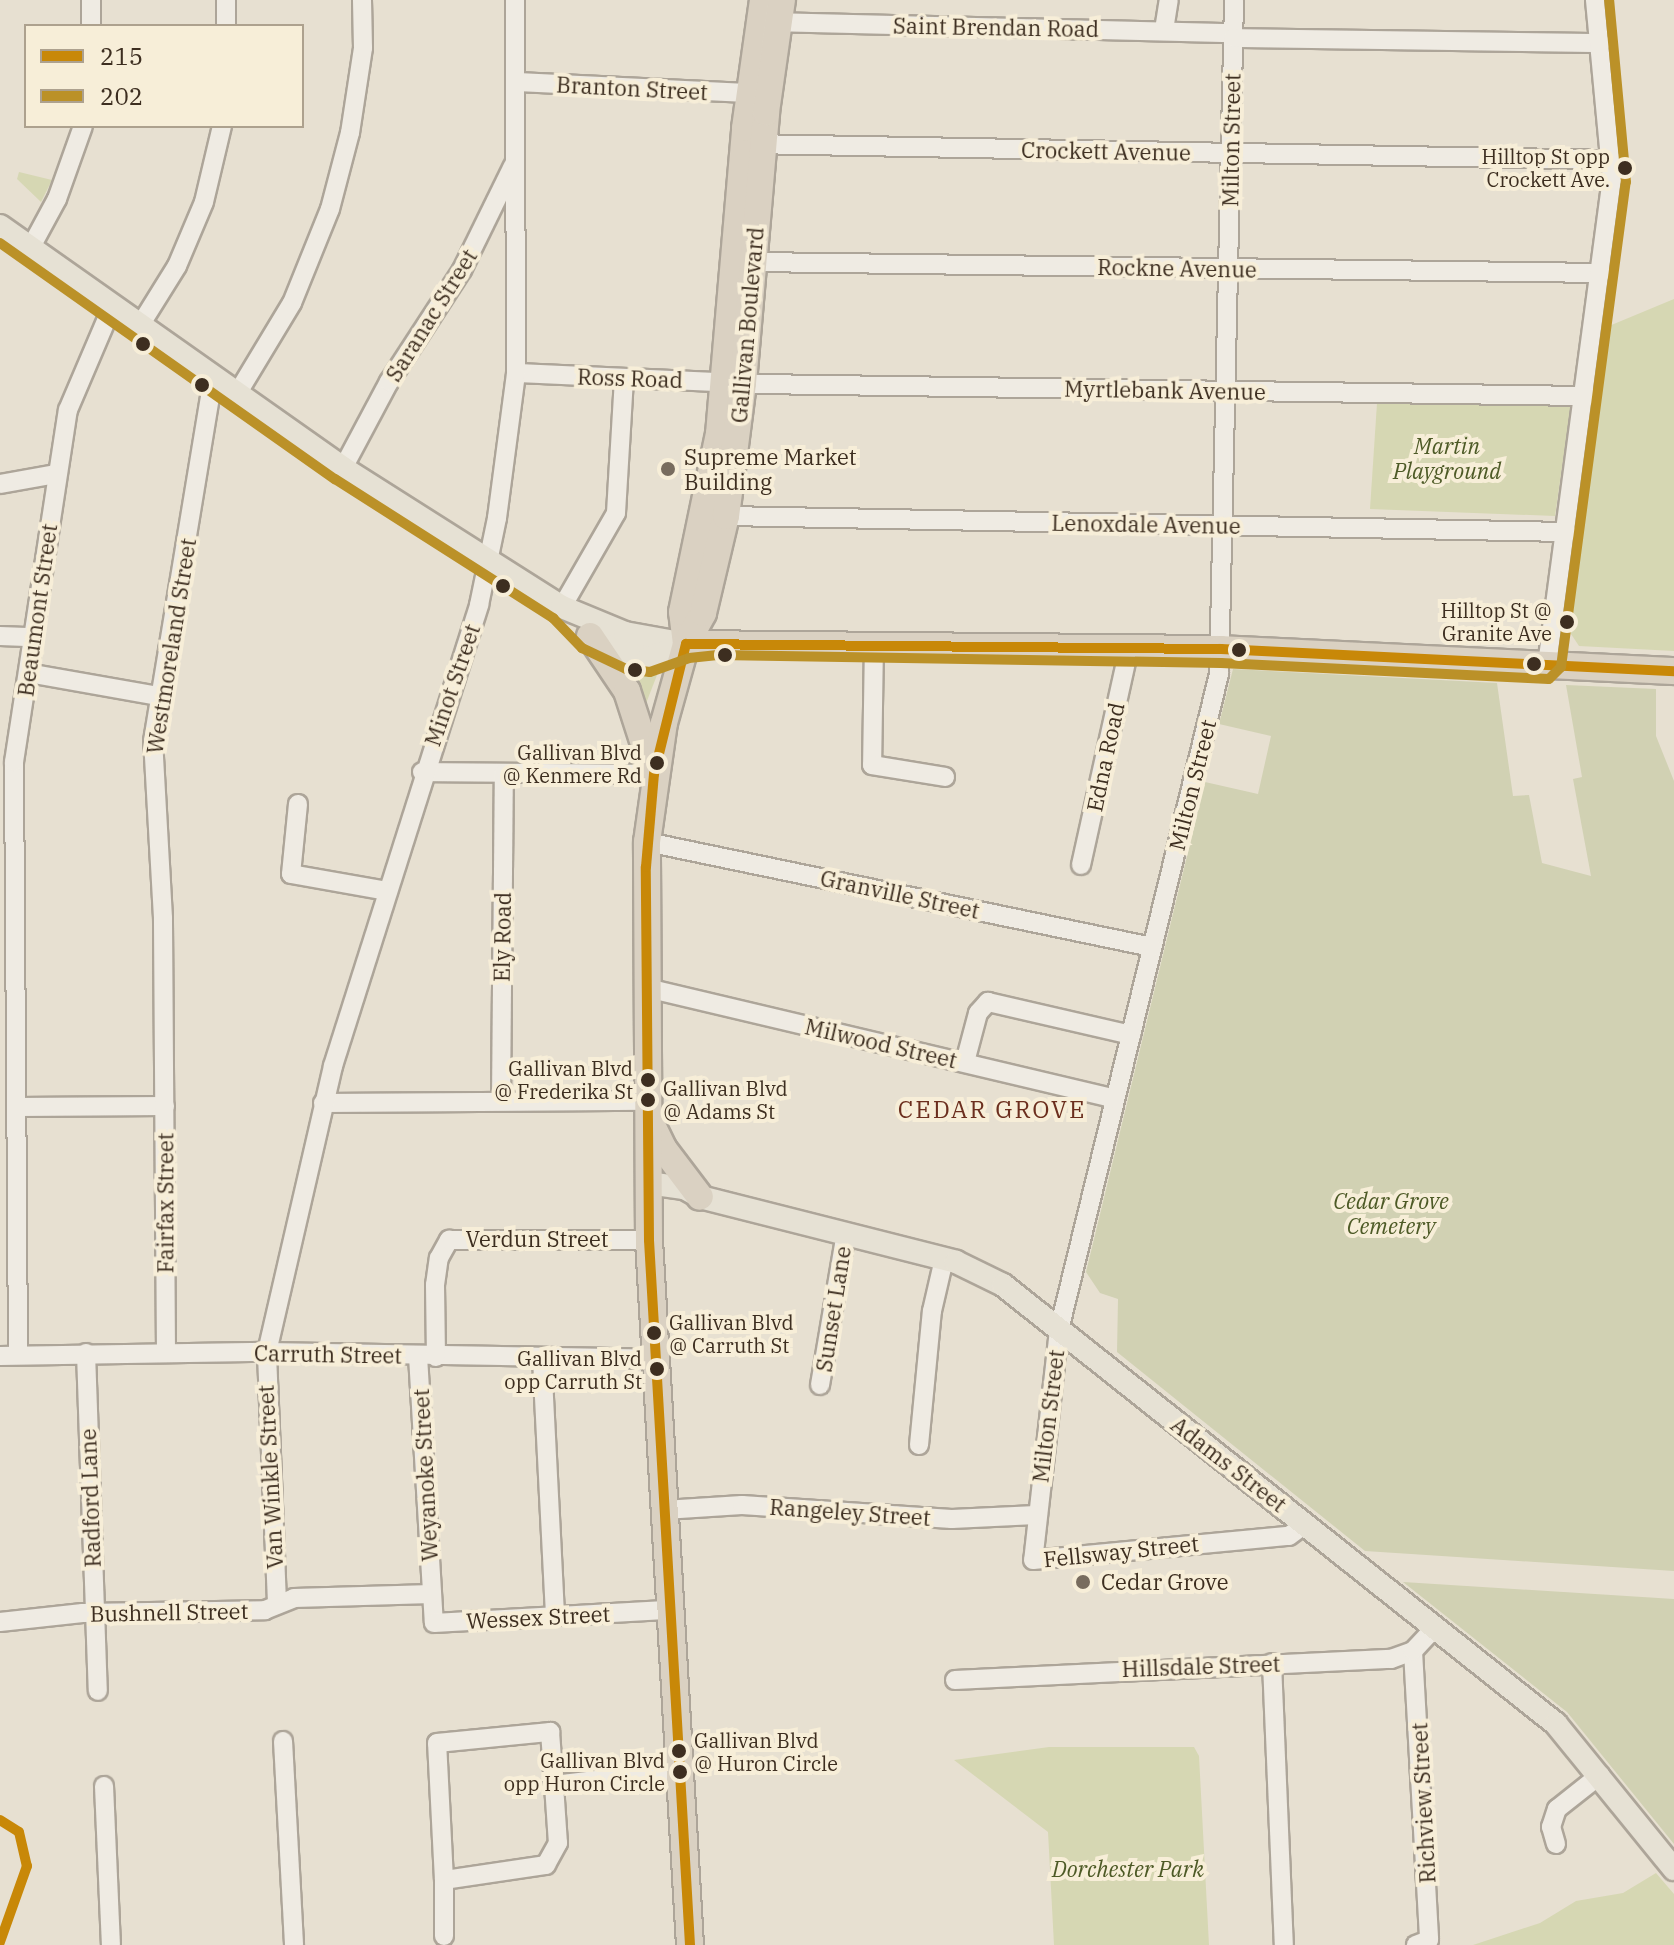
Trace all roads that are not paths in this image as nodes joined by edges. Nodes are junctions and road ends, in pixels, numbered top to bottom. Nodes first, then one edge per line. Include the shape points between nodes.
1 (91, 0) edge
2 (226, 0) edge
3 (362, 0) edge
4 (515, 0) edge
5 (1169, 0) edge
6 (1234, 0) edge
7 (1595, 0) edge
8 (771, 11) edge
9 (91, 24) edge
10 (226, 24) edge
11 (1164, 30) junction
12 (1233, 36) junction
13 (1601, 43) junction
14 (516, 82) junction
15 (749, 93) junction
16 (82, 128) edge
17 (222, 128) edge
18 (753, 144) junction
19 (1231, 154) junction
20 (515, 160) junction
21 (1612, 160) junction
22 (0, 226) edge
23 (31, 247) junction
24 (752, 262) junction
25 (1228, 269) junction
26 (1601, 273) junction
27 (112, 307) junction
28 (139, 327) junction
29 (516, 373) junction
30 (624, 378) junction
31 (218, 381) junction
32 (734, 383) junction
33 (1226, 391) junction
34 (237, 394) junction
35 (1587, 396) junction
36 (343, 468) junction
37 (56, 474) junction
38 (0, 484) edge
39 (726, 516) junction
40 (1223, 525) junction
41 (1567, 532) junction
42 (488, 559) junction
43 (562, 607) junction
44 (0, 636) edge
45 (590, 636) junction
46 (33, 637) junction
47 (874, 643) junction
48 (686, 644) junction
49 (1129, 648) junction
50 (1221, 649) junction
51 (1547, 665) junction
52 (1674, 671) edge
53 (28, 673) junction
54 (159, 696) junction
55 (7, 762) edge
56 (422, 772) junction
57 (504, 774) junction
58 (654, 774) junction
59 (945, 777) dead end
60 (298, 804) dead end
61 (647, 842) junction
62 (1081, 865) dead end
63 (8, 890) edge
64 (387, 891) junction
65 (1152, 947) junction
66 (647, 988) junction
67 (1131, 1035) junction
68 (8, 1046) edge
69 (965, 1062) junction
70 (1115, 1099) junction
71 (501, 1101) junction
72 (323, 1103) junction
73 (165, 1106) junction
74 (17, 1107) junction
75 (648, 1108) junction
76 (8, 1188) edge
77 (648, 1192) junction
78 (700, 1197) junction
79 (846, 1233) junction
80 (649, 1240) junction
81 (944, 1259) junction
82 (1059, 1330) junction
83 (267, 1352) junction
84 (86, 1353) junction
85 (166, 1353) junction
86 (9, 1355) edge
87 (427, 1356) junction
88 (542, 1358) junction
89 (656, 1359) junction
90 (820, 1385) dead end
91 (919, 1445) dead end
92 (664, 1510) junction
93 (1036, 1515) junction
94 (1305, 1524) junction
95 (1033, 1555) joint
96 (432, 1594) junction
97 (277, 1603) junction
98 (670, 1610) junction
99 (93, 1615) junction
100 (555, 1616) junction
101 (0, 1622) edge
102 (1435, 1627) junction
103 (1413, 1651) junction
104 (1272, 1663) junction
105 (955, 1680) dead end
106 (98, 1691) dead end
107 (283, 1741) dead end
108 (680, 1770) junction
109 (1600, 1775) junction
110 (554, 1785) junction
111 (104, 1786) dead end
112 (1556, 1844) dead end
113 (1674, 1869) edge
114 (444, 1880) junction
115 (444, 1936) dead end
116 (111, 1945) edge
117 (294, 1945) edge
118 (690, 1945) edge
119 (1284, 1945) edge
120 (1416, 1945) edge

1 - 9 street
2 - 10 street
3 - 34 street via 363,48 350,133 330,209 292,303
4 - 14 street, Minot Street
5 - 11 street
6 - 12 street, Milton Street
7 - 13 street
8 - 11 street, Saint Brendan Road
8 - 15 highway, Gallivan Boulevard
8 - 18 highway, Gallivan Boulevard
11 - 12 street, Saint Brendan Road
12 - 13 street, Saint Brendan Road
12 - 19 street, Milton Street
13 - 21 street
14 - 15 street, Branton Street
14 - 20 street, Minot Street
15 - 18 highway, Gallivan Boulevard
16 - 23 street via 57,199
17 - 28 street via 204,202 177,266
18 - 19 street, Crockett Avenue
18 - 24 highway, Gallivan Boulevard
18 - 32 highway, Gallivan Boulevard
19 - 21 street, Crockett Avenue
19 - 25 street, Milton Street
20 - 29 street, Minot Street
20 - 36 street, Saranac Street via 462,270 389,382
21 - 26 street
22 - 23 main road
23 - 27 main road
24 - 25 street, Rockne Avenue
24 - 32 highway, Gallivan Boulevard
25 - 26 street, Rockne Avenue
25 - 33 street, Milton Street
26 - 35 street
27 - 28 main road
27 - 37 street, Beaumont Street via 68,410
28 - 31 main road
29 - 30 street, Ross Road
29 - 42 street, Minot Street
30 - 32 street, Ross Road
30 - 43 street via 616,513
31 - 34 main road
31 - 54 street, Westmoreland Street via 210,397
32 - 33 street, Myrtlebank Avenue
32 - 39 highway, Gallivan Boulevard
32 - 48 highway, Gallivan Boulevard via 682,612
33 - 35 street, Myrtlebank Avenue
33 - 40 street, Milton Street
34 - 36 main road
35 - 41 street
36 - 42 main road
37 - 38 street
37 - 46 street, Beaumont Street
39 - 40 street, Lenoxdale Avenue
39 - 48 highway, Gallivan Boulevard via 703,613
40 - 41 street, Lenoxdale Avenue
40 - 50 street, Milton Street
41 - 51 street
42 - 43 main road
42 - 56 street, Minot Street via 479,605
43 - 45 main road
43 - 48 main road via 625,633
44 - 46 street
45 - 48 main road via 613,650 648,658
45 - 58 highway via 627,691
46 - 53 street, Beaumont Street
47 - 48 highway
47 - 49 highway
47 - 59 street via 872,765
48 - 58 highway, Gallivan Boulevard
49 - 50 highway
49 - 62 street, Edna Road
50 - 51 highway
50 - 65 street, Milton Street
51 - 52 highway
53 - 54 street
53 - 55 street, Beaumont Street
54 - 73 street, Westmoreland Street via 153,777 163,918
55 - 63 street, Beaumont Street
56 - 57 street
56 - 64 street, Minot Street
57 - 58 street
57 - 71 street, Ely Road
58 - 61 highway, Gallivan Boulevard
60 - 64 street via 291,874
61 - 65 street, Granville Street
61 - 66 highway, Gallivan Boulevard
63 - 68 street, Beaumont Street
64 - 72 street, Minot Street
65 - 67 street, Milton Street
66 - 69 street, Milwood Street
66 - 75 highway, Gallivan Boulevard
67 - 69 street via 988,1002 978,1013
67 - 70 street, Milton Street
68 - 74 street, Beaumont Street
69 - 70 street, Milwood Street
70 - 82 street, Milton Street
71 - 72 street
71 - 75 street
72 - 83 street, Minot Street
73 - 74 street, Fairfax Street
73 - 85 street, Fairfax Street
74 - 76 street, Beaumont Street
75 - 77 highway, Gallivan Boulevard
75 - 78 highway via 663,1148
76 - 86 street, Beaumont Street
77 - 78 main road, Adams Street via 684,1188
77 - 80 highway, Gallivan Boulevard
78 - 79 main road, Adams Street
79 - 81 main road, Adams Street
79 - 90 street, Sunset Lane
80 - 87 street, Verdun Street via 449,1240 439,1258
80 - 89 highway, Gallivan Boulevard
81 - 82 main road, Adams Street via 1003,1285
81 - 91 street via 932,1311
82 - 93 street, Milton Street
82 - 94 main road, Adams Street
83 - 85 street, Carruth Street
83 - 87 street, Carruth Street
83 - 97 street, Van Winkle Street
84 - 85 street, Carruth Street
84 - 86 street, Carruth Street
84 - 99 street, Radford Lane
87 - 88 street, Carruth Street
87 - 96 street, Weyanoke Street
88 - 89 street, Carruth Street
88 - 100 street
89 - 92 highway, Gallivan Boulevard
92 - 93 street, Rangeley Street via 742,1505 952,1519
92 - 98 highway, Gallivan Boulevard
93 - 95 street, Milton Street
94 - 95 street, Fellsway Street via 1289,1536 1040,1562
94 - 102 main road, Adams Street
96 - 97 street, Bushnell Street
96 - 100 street, Wessex Street via 434,1623
97 - 99 street, Bushnell Street via 265,1610
98 - 100 street, Wessex Street
98 - 108 highway, Gallivan Boulevard
99 - 101 street, Bushnell Street
99 - 106 street, Radford Lane
102 - 103 street
102 - 109 main road, Adams Street via 1556,1724
103 - 104 street, Hillsdale Street via 1391,1659
103 - 120 street, Richview Street via 1429,1940
104 - 105 street, Hillsdale Street
104 - 119 street
107 - 117 street
108 - 110 street
108 - 118 highway, Gallivan Boulevard
109 - 112 street via 1557,1809 1551,1827
109 - 113 main road, Adams Street
110 - 114 street via 558,1843 546,1865
110 - 114 street via 550,1732 437,1743
111 - 116 street
114 - 115 street

